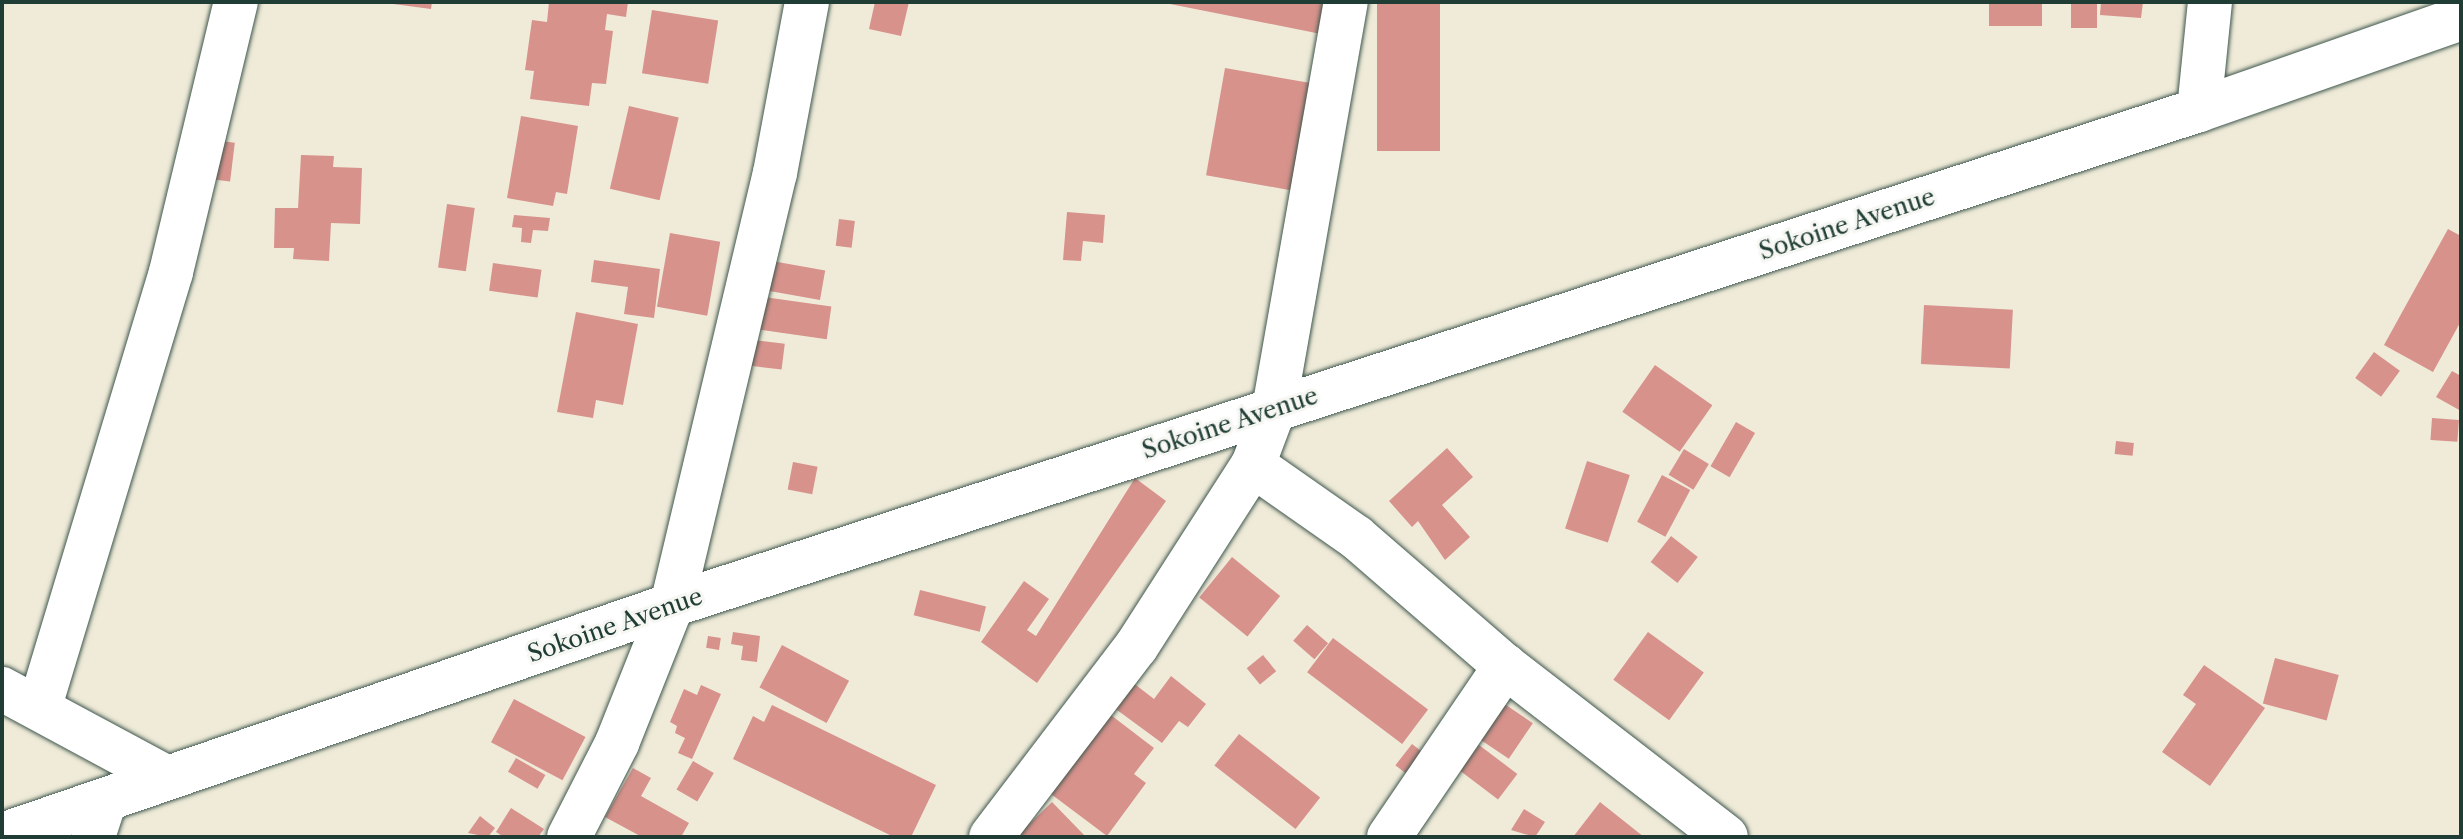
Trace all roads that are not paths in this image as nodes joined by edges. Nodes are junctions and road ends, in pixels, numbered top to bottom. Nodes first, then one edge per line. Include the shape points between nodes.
1 (236, 2) edge
2 (807, 2) edge
3 (1346, 2) edge
4 (2210, 2) edge
5 (2461, 18) edge
6 (2199, 110) junction
7 (1274, 409) junction
8 (1253, 465) junction
9 (672, 605) junction
10 (1505, 666) junction
11 (21, 698) edge
12 (167, 778) junction
13 (99, 818) edge
14 (2, 835) edge
15 (569, 837) edge
16 (991, 837) edge
17 (1389, 837) edge
18 (1726, 837) edge

1 - 11 street via 171,272
2 - 9 street via 771,188
3 - 7 street
4 - 6 street
5 - 6 street, Sokoine Avenue
6 - 7 street, Sokoine Avenue
7 - 8 street
7 - 9 street, Sokoine Avenue
8 - 10 street via 1356,537
8 - 16 street via 1136,647
9 - 12 street, Sokoine Avenue
9 - 15 street via 617,743
10 - 17 street
10 - 18 street
11 - 12 street
12 - 13 street, Sokoine Avenue
13 - 14 street, Sokoine Avenue

